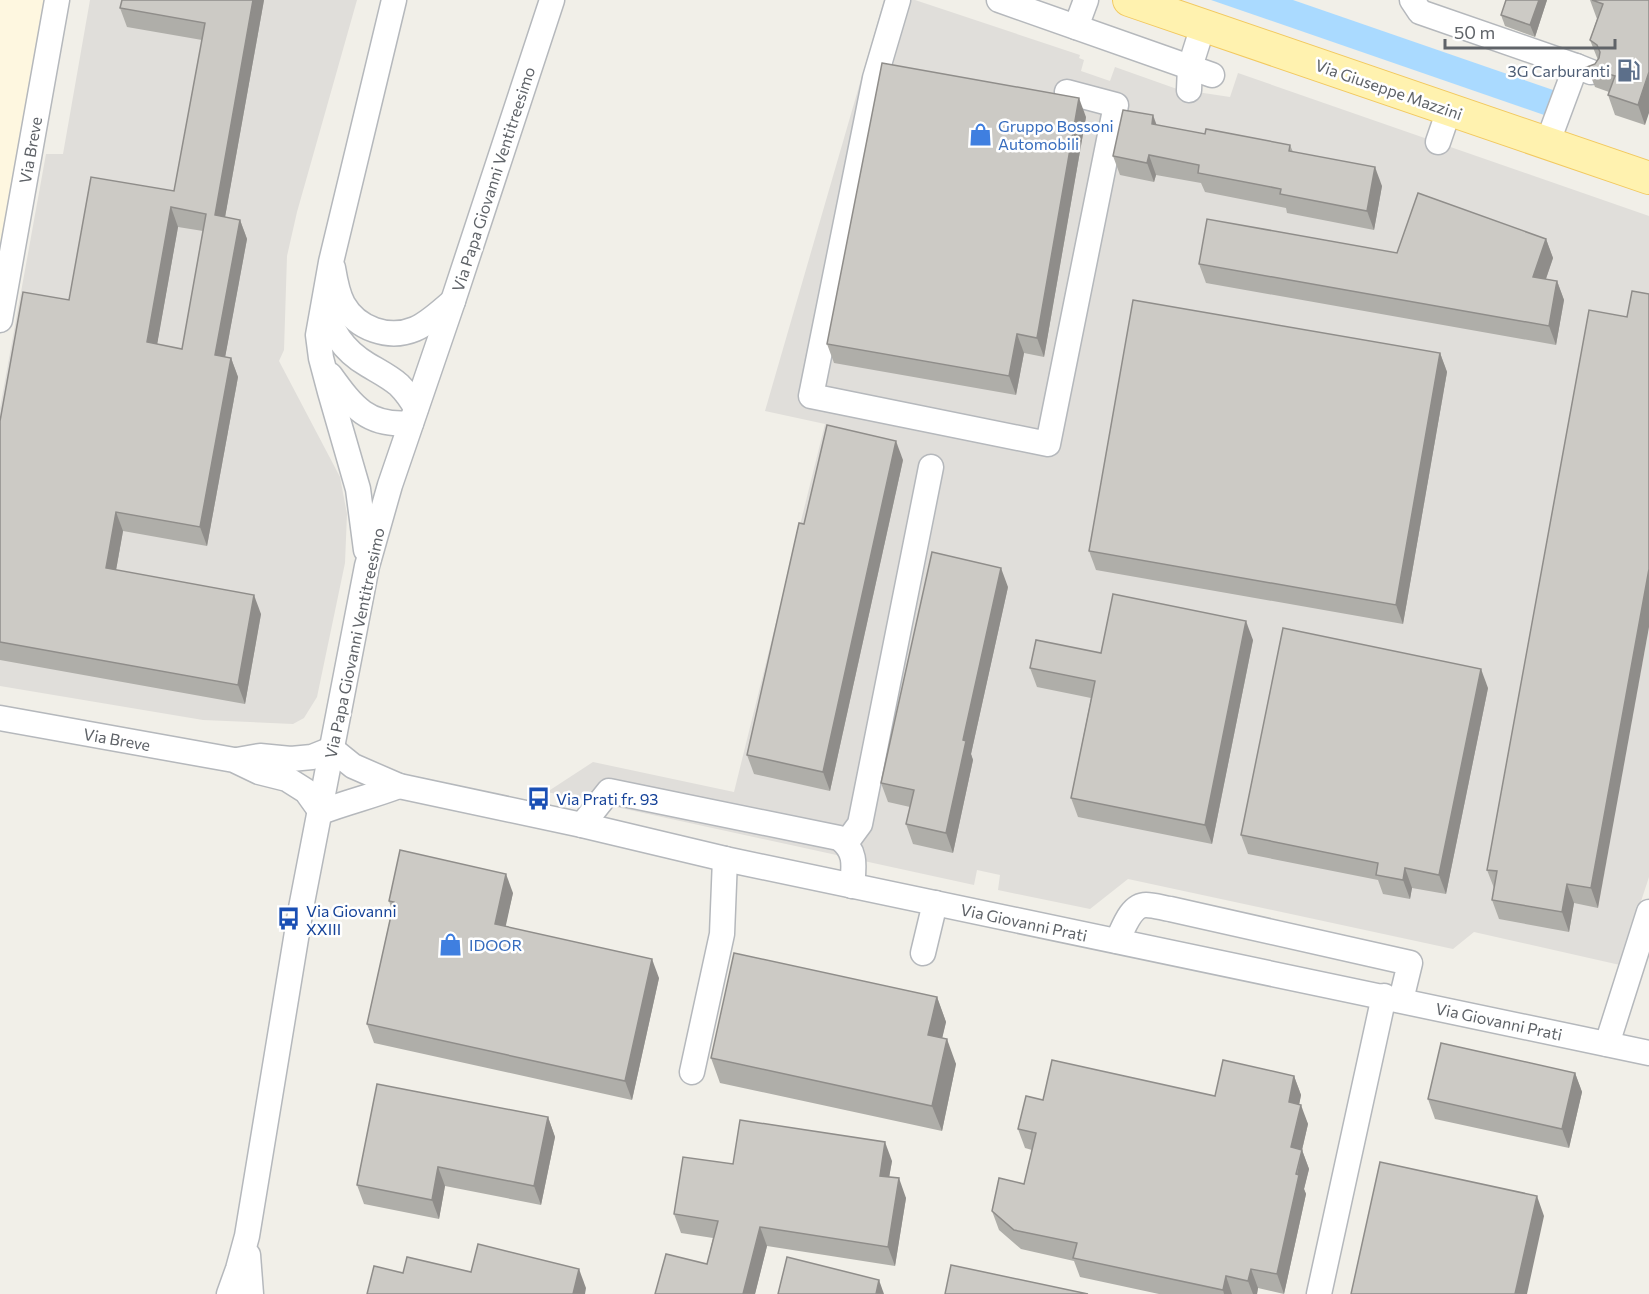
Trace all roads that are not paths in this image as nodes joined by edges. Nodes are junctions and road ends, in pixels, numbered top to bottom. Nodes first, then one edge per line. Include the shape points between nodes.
1 (57, 0) edge
2 (394, 0) edge
3 (552, 0) edge
4 (898, 0) edge
5 (999, 0) edge
6 (1086, 0) edge
7 (1129, 0) edge
8 (1412, 0) edge
9 (1203, 26) junction
10 (1076, 27) junction
11 (1067, 92) dead end
12 (1449, 110) junction
13 (1438, 142) dead end
14 (1547, 144) junction
15 (1649, 178) edge
16 (331, 262) junction
17 (324, 296) junction
18 (453, 302) junction
19 (1, 307) edge
20 (325, 368) junction
21 (413, 415) junction
22 (931, 467) dead end
23 (367, 566) junction
24 (0, 718) edge
25 (332, 749) junction
26 (234, 760) junction
27 (399, 786) junction
28 (321, 812) junction
29 (582, 825) junction
30 (846, 843) junction
31 (725, 859) junction
32 (852, 886) junction
33 (935, 903) junction
34 (1649, 912) edge
35 (1117, 941) junction
36 (923, 953) dead end
37 (1392, 998) junction
38 (1607, 1044) junction
39 (1649, 1053) edge
40 (692, 1072) dead end
41 (247, 1236) junction
42 (229, 1294) edge
43 (251, 1294) edge
44 (1319, 1294) edge

1 - 19 street, Via Breve
2 - 16 street
3 - 18 street, Via Papa Giovanni Ventitreesimo
4 - 11 street via 891,46 875,78 811,396 1048,444 1116,105
5 - 10 street
6 - 10 street
7 - 9 main road, Via Giuseppe Mazzini
8 - 14 street via 1420,12 1585,70
9 - 10 street via 1197,78
9 - 12 main road, Via Giuseppe Mazzini
12 - 13 street
12 - 14 main road, Via Giuseppe Mazzini
14 - 15 main road, Via Giuseppe Mazzini
16 - 17 street
16 - 18 street via 342,303 350,315 374,330 395,333 416,329
17 - 20 street via 318,335
17 - 21 street via 332,328 341,343 352,355 398,384
18 - 21 street, Via Papa Giovanni Ventitreesimo
20 - 21 street via 363,414 386,423
20 - 23 street via 358,489
21 - 23 street, Via Papa Giovanni Ventitreesimo
22 - 30 street via 860,824
23 - 25 street, Via Papa Giovanni Ventitreesimo
24 - 26 street, Via Breve
25 - 26 street via 312,757
25 - 27 street, Via Giovanni Prati via 353,766
25 - 28 street, Via Papa Giovanni Ventitreesimo
26 - 28 street via 287,779 306,791
27 - 28 street
27 - 29 street, Via Giovanni Prati
28 - 41 street, Via Papa Giovanni Ventitreesimo via 301,908
29 - 30 street via 609,790 839,838
29 - 31 street, Via Giovanni Prati
30 - 32 street via 855,860
31 - 32 street, Via Giovanni Prati
31 - 40 street via 722,934
32 - 33 street, Via Giovanni Prati
33 - 35 street, Via Giovanni Prati
33 - 36 street
34 - 38 street
35 - 37 street, Via Giovanni Prati
35 - 37 street via 1140,906 1170,909 1410,963
37 - 38 street, Via Giovanni Prati
37 - 44 street
38 - 39 street, Via Giovanni Prati
41 - 42 street, Via Papa Giovanni Ventitreesimo
41 - 43 street, Via Papa Giovanni Ventitreesimo

